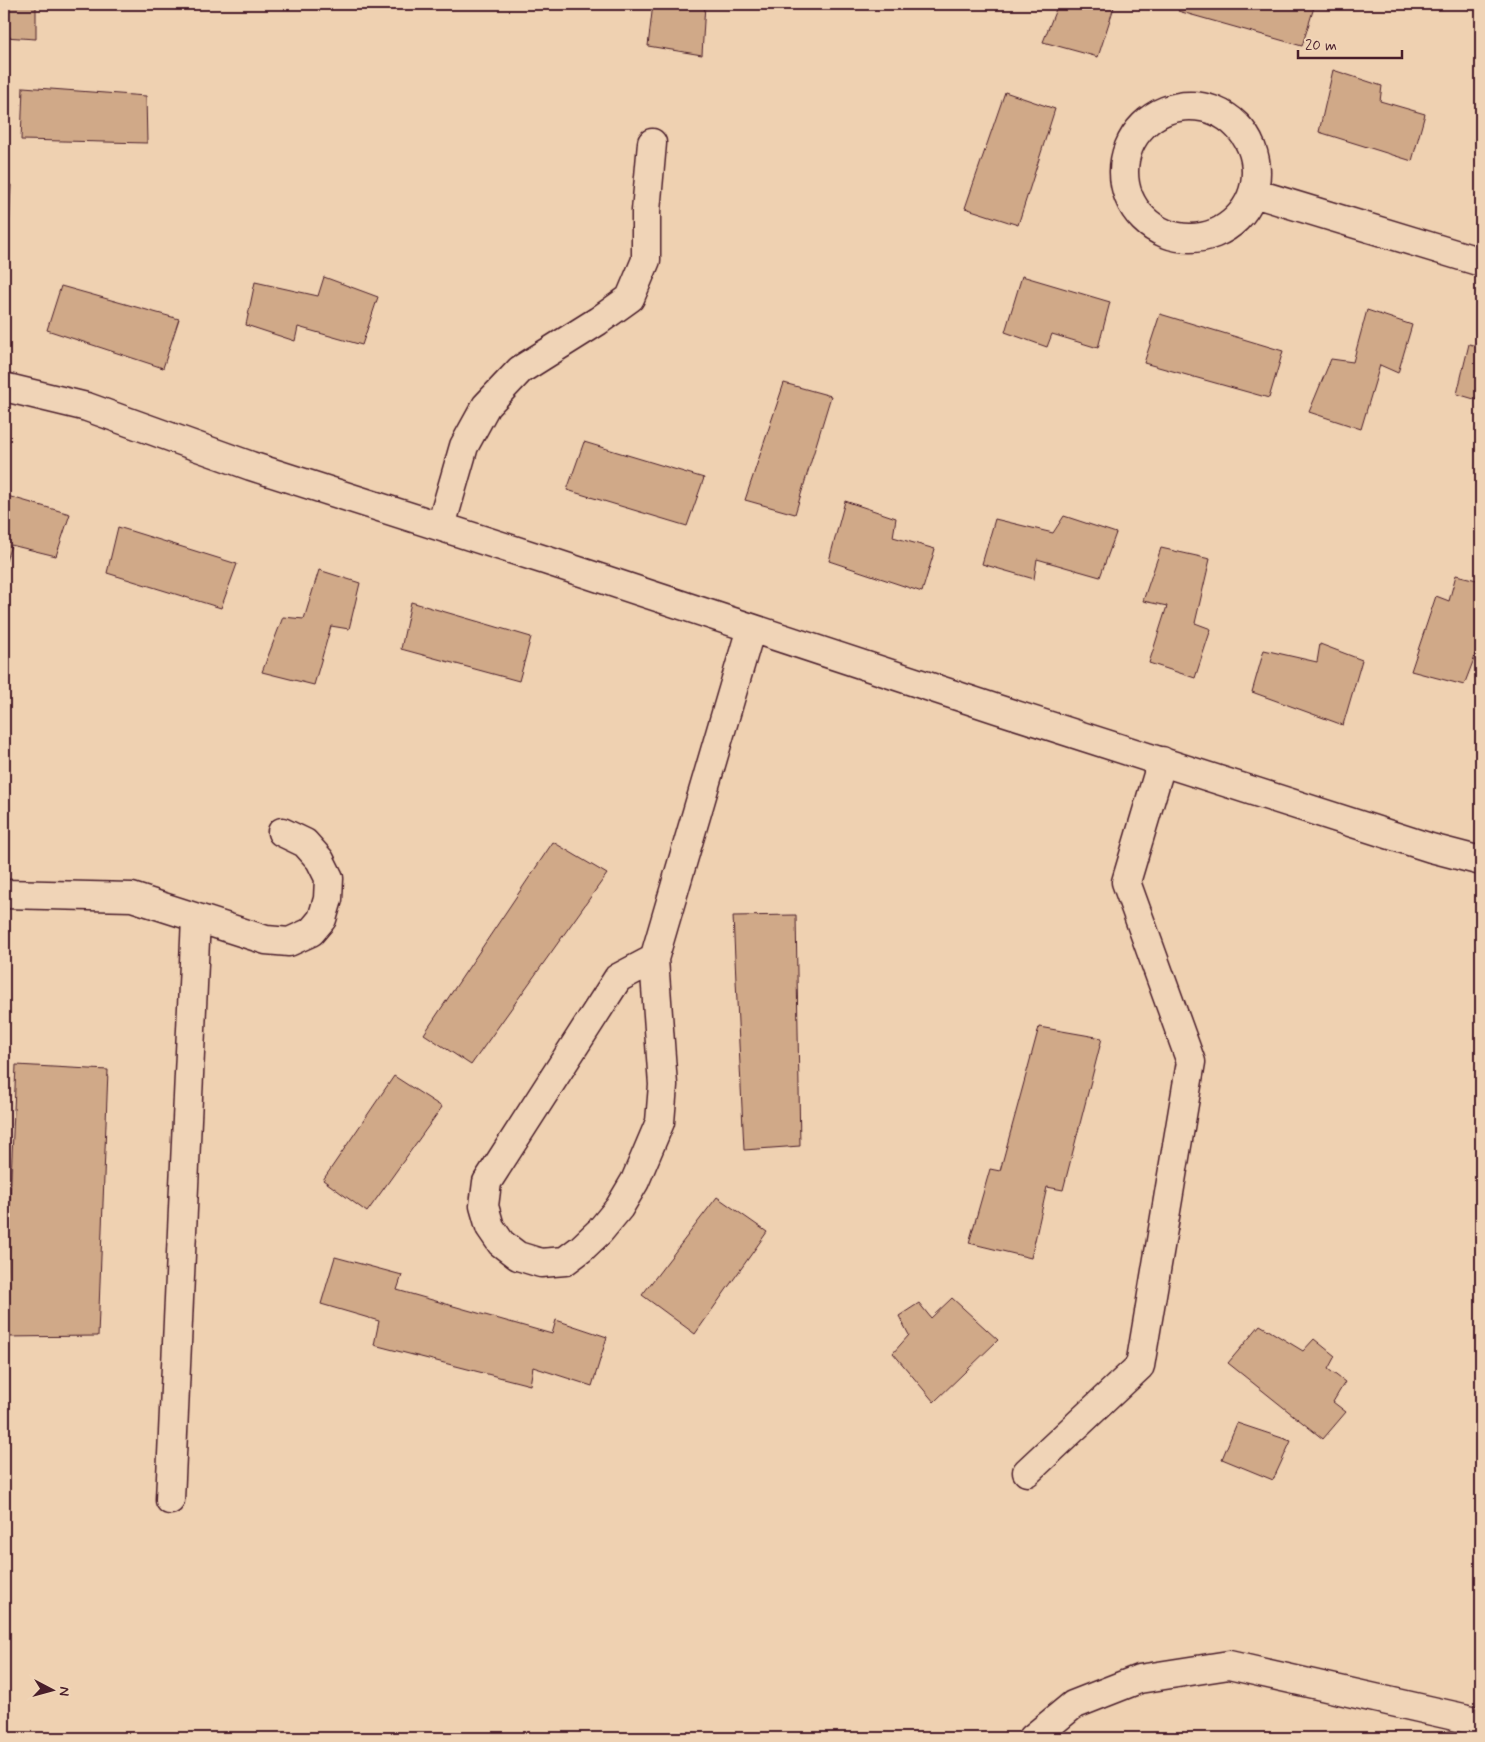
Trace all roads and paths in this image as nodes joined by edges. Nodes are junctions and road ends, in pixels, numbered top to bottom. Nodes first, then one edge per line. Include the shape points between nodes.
1 (652, 144) dead end
2 (1254, 193) junction
3 (1481, 262) edge
4 (4, 386) edge
5 (441, 526) junction
6 (751, 628) junction
7 (1162, 761) junction
8 (282, 832) dead end
9 (1481, 861) edge
10 (4, 894) edge
11 (196, 918) junction
12 (654, 958) junction
13 (1027, 1472) dead end
14 (170, 1500) dead end
15 (1481, 1722) edge
16 (1033, 1738) edge

1 - 5 lane via 646,211 646,260 630,298 520,370 486,406 464,446
2 - 2 lane via 1256,162 1246,136 1230,118 1207,107 1181,106 1155,114 1138,130 1125,159 1125,189 1134,210 1153,228 1178,238 1212,236 1237,220
2 - 3 lane
4 - 5 lane via 87,407 251,466
5 - 6 lane
6 - 7 lane
6 - 12 lane
7 - 9 lane via 1431,848
7 - 13 lane via 1126,882 1191,1062 1140,1366
8 - 11 lane via 305,843 330,878 322,919 311,932 289,942 266,940
10 - 11 lane via 132,897
11 - 14 lane
12 - 12 lane via 618,978 487,1182 484,1206 490,1227 501,1243 518,1256 541,1263 565,1261 600,1231 619,1208 635,1180 660,1122 663,1085
15 - 16 lane via 1229,1665 1139,1679 1073,1705

